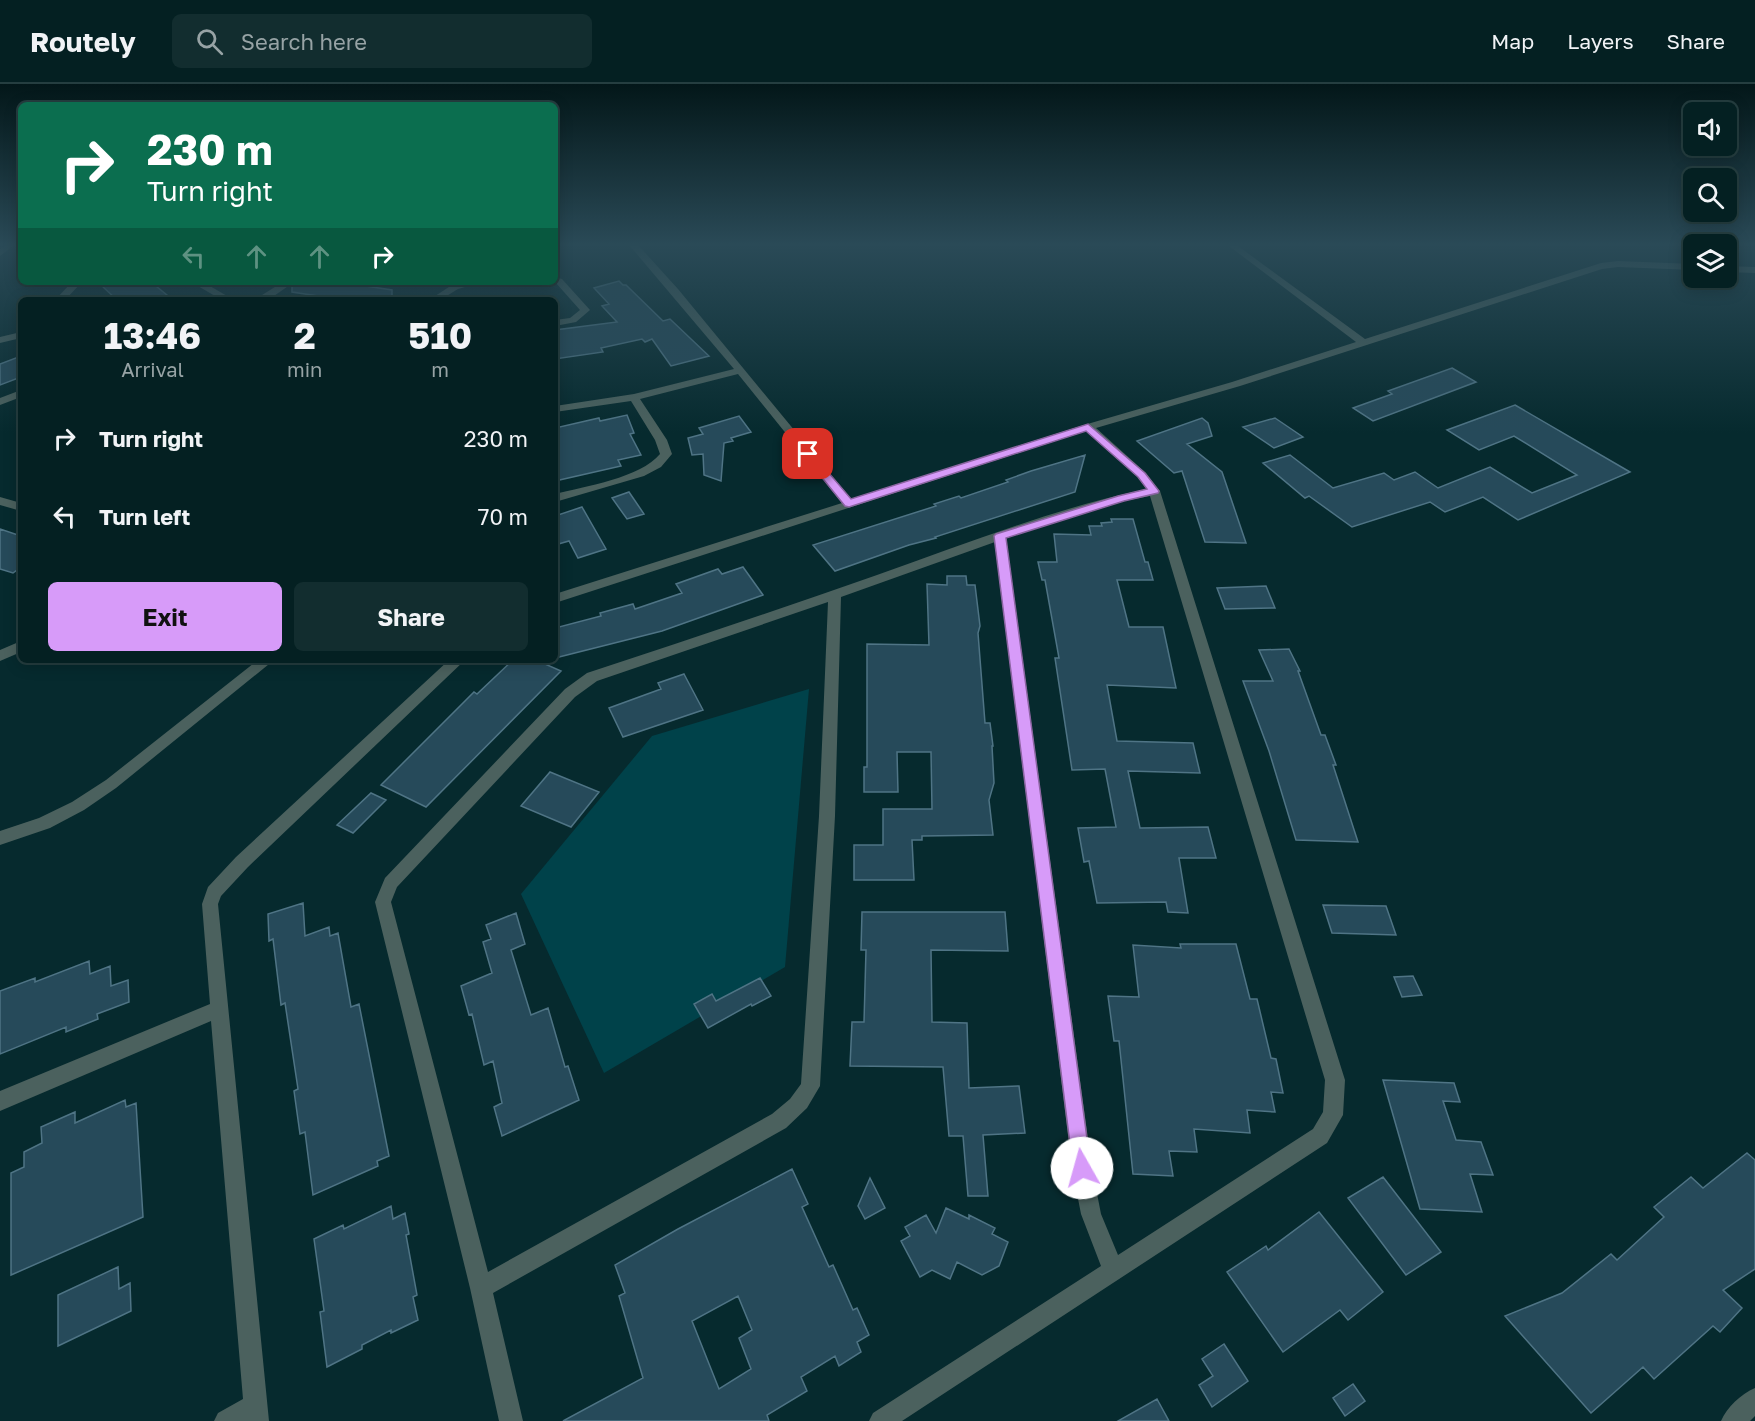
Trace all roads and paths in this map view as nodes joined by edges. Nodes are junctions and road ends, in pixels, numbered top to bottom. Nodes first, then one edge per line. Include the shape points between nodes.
1 (584, 308) edge
2 (689, 308) edge
3 (1317, 308) edge
4 (1475, 308) edge
5 (558, 322) edge
6 (18, 336) edge
7 (0, 340) edge
8 (1363, 342) junction
9 (739, 371) junction
10 (18, 394) edge
11 (634, 397) junction
12 (0, 402) edge
13 (558, 410) edge
14 (1088, 427) junction
15 (1154, 491) junction
16 (558, 497) edge
17 (0, 501) edge
18 (849, 504) junction
19 (18, 506) edge
20 (1000, 536) junction
21 (835, 595) junction
22 (558, 598) edge
23 (18, 647) edge
24 (0, 656) edge
25 (263, 663) edge
26 (455, 663) edge
27 (0, 838) edge
28 (220, 1009) junction
29 (0, 1101) edge
30 (1113, 1269) junction
31 (481, 1288) junction
32 (1755, 1400) edge
33 (256, 1413) edge
34 (226, 1421) edge
35 (511, 1421) edge
36 (882, 1421) edge
37 (1733, 1421) edge

1 - 5 street via 573,320
2 - 9 street
3 - 8 street
4 - 8 street
6 - 7 street
8 - 14 street
9 - 11 street
9 - 18 street
10 - 12 street
11 - 13 street
11 - 16 street via 666,454 657,465 640,474
14 - 15 street via 1142,475
14 - 18 street
15 - 20 street
15 - 30 street via 1335,1080 1333,1115 1320,1136
17 - 19 street
18 - 22 street
20 - 21 street
20 - 30 street via 1082,1168 1092,1214
21 - 31 street via 827,816 810,1086 804,1098 779,1121
21 - 31 street via 602,673 583,684 570,693 384,895
23 - 24 street
25 - 27 street via 78,806
26 - 28 street via 214,892 210,904
28 - 29 street
28 - 33 street
30 - 36 street
31 - 35 street
32 - 37 street
33 - 34 street

